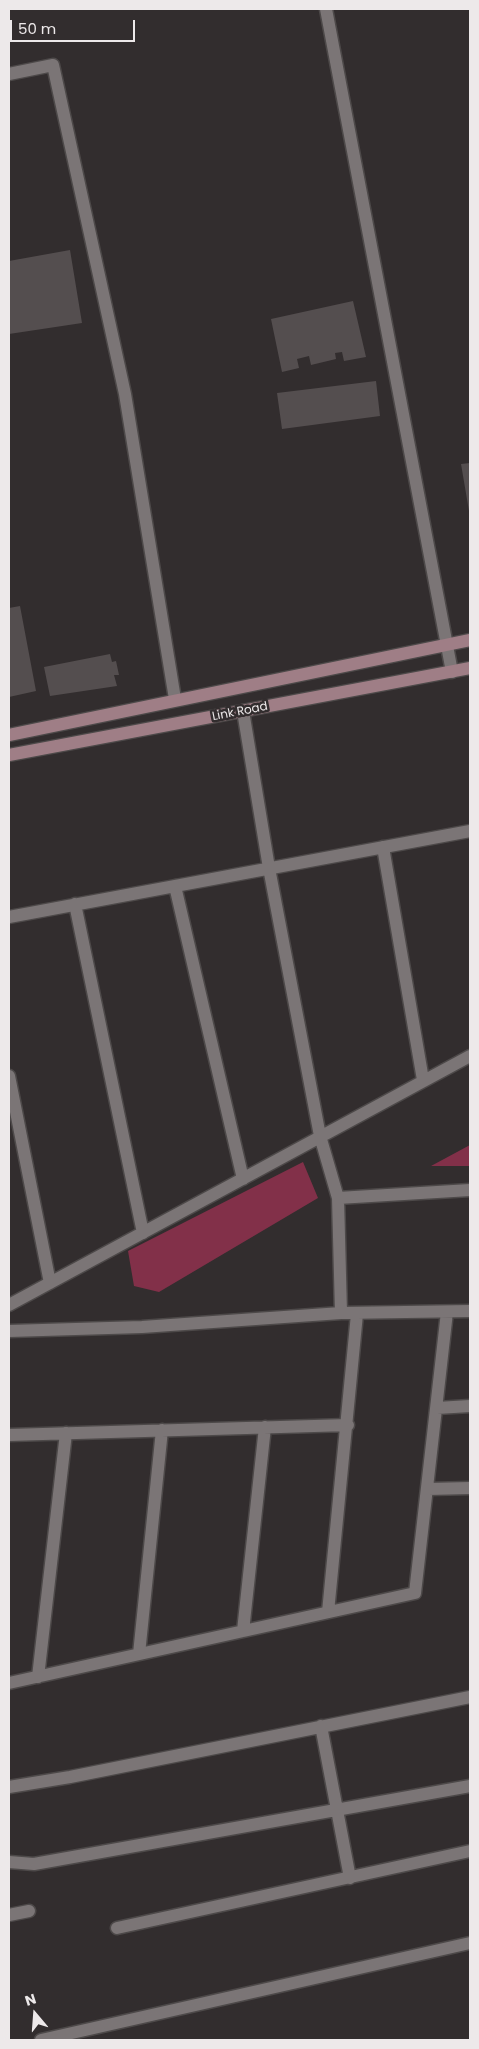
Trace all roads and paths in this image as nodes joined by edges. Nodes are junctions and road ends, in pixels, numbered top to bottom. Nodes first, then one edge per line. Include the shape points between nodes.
1 (326, 9) edge
2 (9, 74) edge
3 (470, 640) edge
4 (447, 644) junction
5 (470, 668) edge
6 (452, 672) junction
7 (175, 699) junction
8 (243, 712) junction
9 (9, 735) edge
10 (9, 756) edge
11 (470, 831) edge
12 (383, 847) junction
13 (269, 868) junction
14 (174, 886) junction
15 (75, 904) junction
16 (9, 916) edge
17 (470, 1056) edge
18 (9, 1076) edge
19 (423, 1080) junction
20 (320, 1136) junction
21 (243, 1178) junction
22 (470, 1190) edge
23 (338, 1198) junction
24 (143, 1233) junction
25 (50, 1283) junction
26 (9, 1306) edge
27 (470, 1311) edge
28 (447, 1312) junction
29 (340, 1313) junction
30 (357, 1314) junction
31 (9, 1331) edge
32 (470, 1406) edge
33 (437, 1408) junction
34 (348, 1425) junction
35 (265, 1428) junction
36 (162, 1430) junction
37 (66, 1433) junction
38 (9, 1435) edge
39 (470, 1488) edge
40 (428, 1489) junction
41 (328, 1612) junction
42 (242, 1631) junction
43 (139, 1654) junction
44 (38, 1677) junction
45 (9, 1683) edge
46 (470, 1696) edge
47 (321, 1726) junction
48 (470, 1786) edge
49 (9, 1787) edge
50 (339, 1809) junction
51 (470, 1851) edge
52 (9, 1862) edge
53 (350, 1878) junction
54 (30, 1911) dead end
55 (9, 1915) edge
56 (118, 1928) dead end
57 (470, 1943) edge
58 (41, 2040) edge

1 - 4 street
2 - 7 street via 54,66 125,394
3 - 4 main road
4 - 6 street
4 - 7 main road
5 - 6 main road, Link Road
6 - 8 main road, Link Road
7 - 9 main road
8 - 10 main road, Link Road
8 - 13 street
11 - 12 street
12 - 13 street
12 - 19 street
13 - 14 street
13 - 20 street
14 - 15 street
14 - 21 street
15 - 16 street
15 - 24 street
17 - 19 street
18 - 25 street
19 - 20 street
20 - 21 street
20 - 23 street
21 - 24 street
22 - 23 street
23 - 29 street
24 - 25 street
25 - 26 street
27 - 28 street
28 - 30 street
28 - 33 street
29 - 30 street
29 - 31 street via 142,1327
30 - 34 street
32 - 33 street
33 - 40 street
34 - 35 street
34 - 41 street
35 - 36 street
35 - 42 street
36 - 37 street
36 - 43 street
37 - 38 street
37 - 44 street
39 - 40 street
40 - 41 street via 415,1593
41 - 42 street
42 - 43 street
43 - 44 street
44 - 45 street
46 - 47 street
47 - 49 street
47 - 50 street
48 - 50 street
50 - 52 street via 34,1864
50 - 53 street
51 - 53 street
53 - 56 street
54 - 55 street
57 - 58 street

